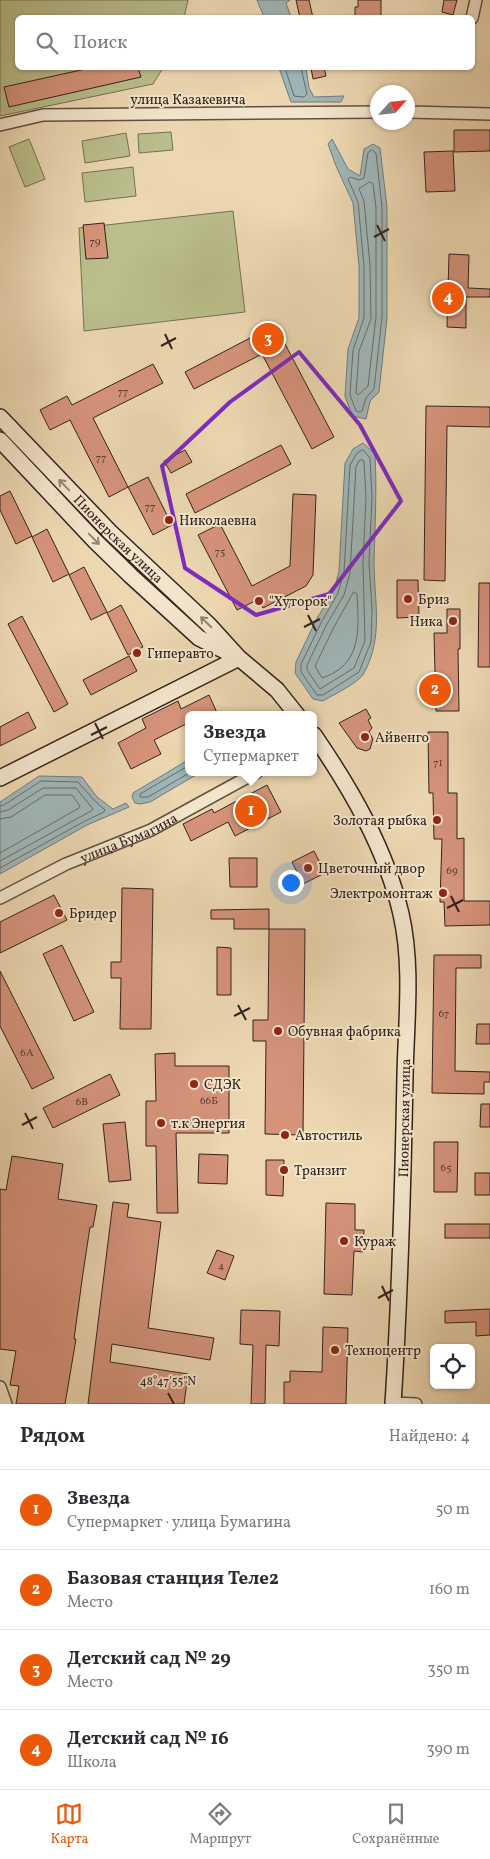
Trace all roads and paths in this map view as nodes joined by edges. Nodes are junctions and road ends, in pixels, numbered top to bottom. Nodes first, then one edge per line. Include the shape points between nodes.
1 (476, 0) edge
2 (473, 15) edge
3 (370, 112) edge
4 (415, 112) edge
5 (490, 114) edge
6 (0, 125) edge
7 (0, 417) edge
8 (0, 440) edge
9 (239, 658) junction
10 (294, 711) edge
11 (317, 740) edge
12 (250, 776) edge
13 (0, 778) edge
14 (0, 898) edge
15 (0, 1387) edge
16 (6, 1404) edge
17 (393, 1404) edge
18 (416, 1404) edge

1 - 2 street
3 - 6 street, улица Казакевича via 43,115
4 - 5 street
9 -> 7 main road, Пионерская улица via 209,625 110,532
8 -> 9 main road, Пионерская улица via 131,576 199,638
9 - 10 main road, Пионерская улица via 277,690
9 - 13 main road
11 - 17 main road, Пионерская улица via 342,777 382,857 397,899 406,942 407,1018
12 - 14 street, улица Бумагина via 151,830 66,864
15 - 16 street
17 - 18 street

